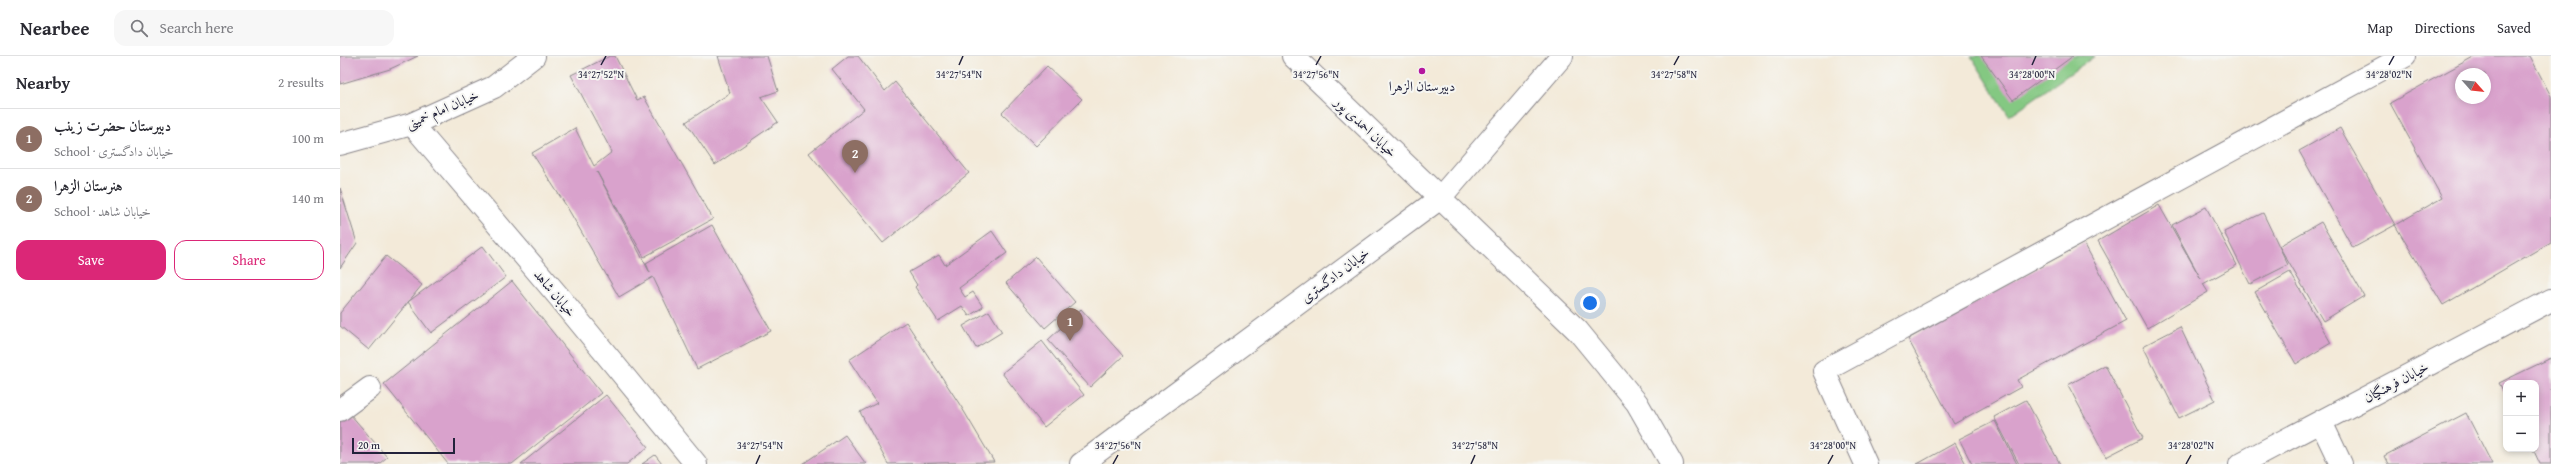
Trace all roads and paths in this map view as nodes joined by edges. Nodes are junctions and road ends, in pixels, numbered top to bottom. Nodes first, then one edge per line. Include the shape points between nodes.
1 (534, 56) edge
2 (1293, 56) edge
3 (1562, 56) edge
4 (2405, 56) edge
5 (412, 124) junction
6 (340, 144) edge
7 (1438, 199) junction
8 (2551, 300) edge
9 (370, 388) dead end
10 (340, 410) edge
11 (2321, 422) junction
12 (696, 464) edge
13 (1081, 464) edge
14 (1672, 464) edge
15 (1866, 464) edge
16 (2240, 464) edge
17 (2341, 464) edge

1 - 5 street, خیابان امام خمینی via 494,87
2 - 7 street, خیابان احمدی پور
3 - 7 street, خیابان دادگستری
4 - 15 street via 1824,371
5 - 6 street, خیابان امام خمینی
5 - 12 street, خیابان شاهد via 565,304
7 - 13 street, خیابان دادگستری
7 - 14 street, خیابان احمدی پور via 1578,331 1637,403
8 - 11 street, خیابان فرهنگیان
9 - 10 street
11 - 16 street, خیابان فرهنگیان
11 - 17 street

